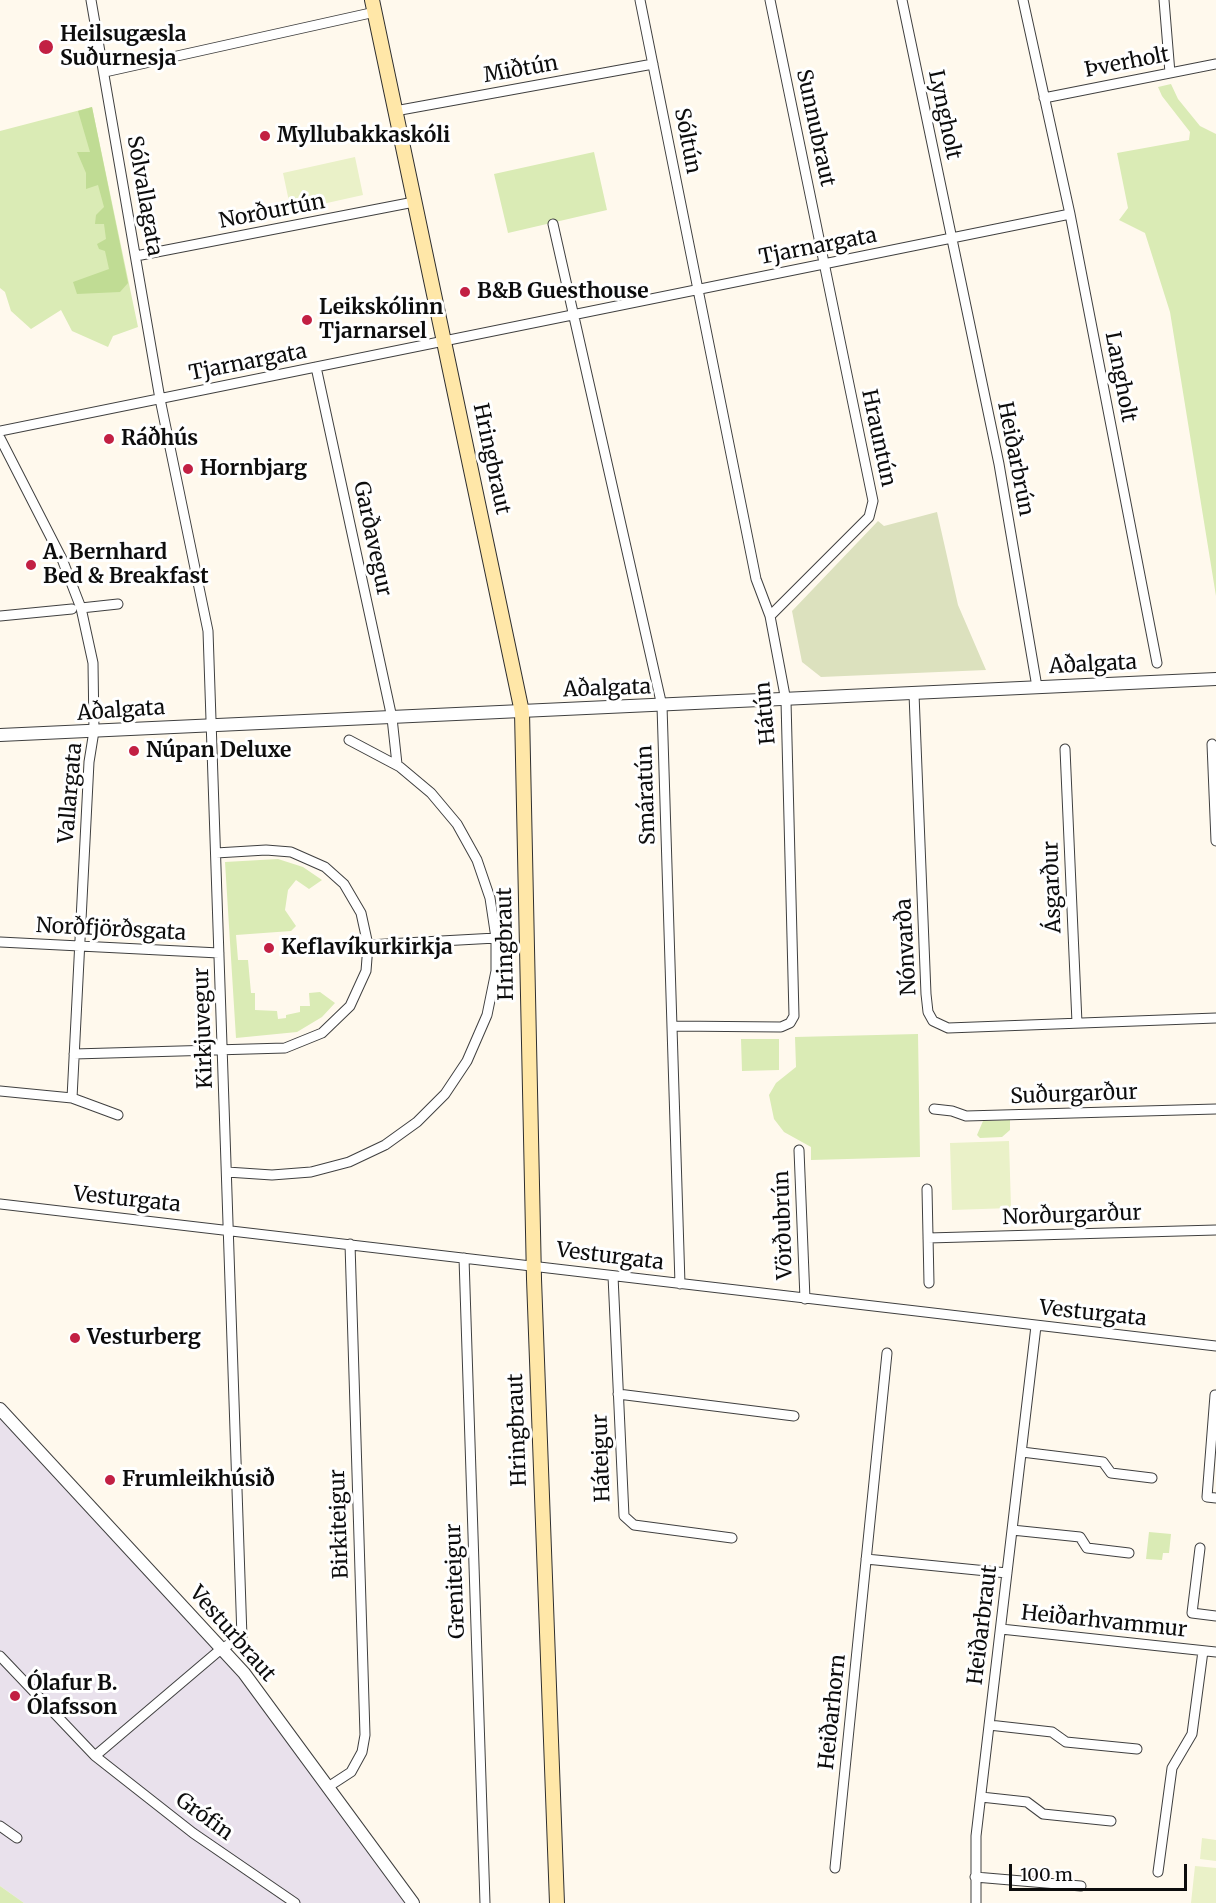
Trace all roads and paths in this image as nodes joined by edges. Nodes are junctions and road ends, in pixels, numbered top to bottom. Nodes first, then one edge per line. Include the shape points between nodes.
1 (91, 0) edge
2 (640, 0) edge
3 (770, 0) edge
4 (902, 0) edge
5 (1023, 0) edge
6 (1164, 0) edge
7 (374, 6) edge
8 (653, 64) junction
9 (1216, 64) edge
10 (105, 72) junction
11 (1170, 73) junction
12 (1044, 98) junction
13 (395, 111) junction
14 (414, 202) junction
15 (1070, 214) junction
16 (553, 224) dead end
17 (952, 238) junction
18 (136, 256) junction
19 (825, 264) junction
20 (698, 290) junction
21 (573, 315) junction
22 (445, 341) junction
23 (316, 367) junction
24 (160, 399) junction
25 (0, 431) edge
26 (0, 438) edge
27 (118, 604) dead end
28 (77, 609) junction
29 (0, 616) edge
30 (770, 616) junction
31 (1157, 663) dead end
32 (1216, 680) edge
33 (1037, 687) junction
34 (915, 694) junction
35 (786, 701) junction
36 (662, 706) junction
37 (522, 712) junction
38 (392, 718) junction
39 (211, 726) junction
40 (94, 731) junction
41 (0, 735) edge
42 (349, 740) dead end
43 (1212, 744) dead end
44 (1065, 749) dead end
45 (397, 764) junction
46 (1216, 841) edge
47 (216, 853) junction
48 (496, 938) junction
49 (0, 942) edge
50 (368, 945) junction
51 (78, 946) junction
52 (219, 953) junction
53 (1216, 1018) edge
54 (1077, 1023) junction
55 (672, 1026) junction
56 (223, 1051) junction
57 (74, 1054) junction
58 (0, 1091) edge
59 (72, 1098) junction
60 (1216, 1109) edge
61 (934, 1110) dead end
62 (118, 1115) dead end
63 (799, 1150) dead end
64 (227, 1172) junction
65 (927, 1189) dead end
66 (0, 1204) edge
67 (229, 1229) junction
68 (1216, 1230) edge
69 (928, 1238) junction
70 (350, 1244) junction
71 (464, 1258) junction
72 (534, 1266) junction
73 (613, 1276) junction
74 (929, 1283) dead end
75 (680, 1284) junction
76 (805, 1299) junction
77 (1036, 1326) junction
78 (1216, 1346) edge
79 (887, 1353) dead end
80 (618, 1394) junction
81 (1215, 1395) edge
82 (0, 1408) edge
83 (794, 1416) dead end
84 (1022, 1452) junction
85 (1152, 1478) dead end
86 (1216, 1498) edge
87 (1012, 1530) junction
88 (732, 1538) dead end
89 (1200, 1548) dead end
90 (1129, 1553) dead end
91 (866, 1559) junction
92 (1007, 1573) junction
93 (1216, 1616) edge
94 (1001, 1629) junction
95 (221, 1649) junction
96 (1203, 1651) junction
97 (1216, 1652) edge
98 (0, 1656) edge
99 (989, 1725) junction
100 (1137, 1749) dead end
101 (95, 1756) junction
102 (328, 1788) junction
103 (981, 1797) junction
104 (1111, 1821) dead end
105 (0, 1826) edge
106 (17, 1838) dead end
107 (835, 1868) dead end
108 (1158, 1872) dead end
109 (975, 1877) junction
110 (1081, 1886) dead end
111 (295, 1903) edge
112 (413, 1903) edge
113 (485, 1903) edge
114 (556, 1903) edge
115 (976, 1903) edge

1 - 10 street, Sólvallagata
2 - 8 street, Sóltún
3 - 19 street, Sunnubraut
4 - 17 street, Lyngholt
5 - 12 street, Langholt
6 - 11 street
7 - 10 street
7 - 13 main road, Hringbraut
8 - 13 street, Miðtún
8 - 20 street, Sóltún
9 - 11 street, Þverholt
10 - 18 street, Sólvallagata
11 - 12 street, Þverholt
12 - 15 street, Langholt
13 - 14 main road, Hringbraut
14 - 18 street, Norðurtún
14 - 22 main road, Hringbraut
15 - 17 street, Tjarnargata
15 - 31 street, Langholt
16 - 21 street
17 - 19 street, Tjarnargata
17 - 33 street, Heiðarbrún via 999,464
18 - 24 street, Sólvallagata
19 - 20 street, Tjarnargata
19 - 30 street, Hrauntún via 873,501 868,517
20 - 21 street, Tjarnargata
20 - 30 street, Hátún via 756,579
21 - 22 street, Tjarnargata
21 - 36 street, Smáratún
22 - 23 street, Tjarnargata
22 - 37 main road, Hringbraut
23 - 24 street, Tjarnargata
23 - 38 street, Garðavegur
24 - 25 street, Tjarnargata
24 - 39 street, Kirkjuvegur via 208,631
26 - 28 street, Vallargata via 62,559
27 - 28 street
28 - 29 street
28 - 40 street, Vallargata via 93,663
30 - 35 street, Hátún
32 - 33 street, Aðalgata
33 - 34 street, Aðalgata
34 - 35 street, Aðalgata
34 - 54 street, Nónvarða via 930,1017 948,1028
35 - 36 street, Aðalgata
35 - 55 street, Hátún via 794,1017 781,1027
36 - 37 street, Aðalgata
36 - 55 street, Smáratún
37 - 38 street, Aðalgata
37 - 72 main road, Hringbraut
38 - 39 street, Aðalgata
38 - 45 street, Garðavegur
39 - 40 street, Aðalgata
39 - 47 street, Kirkjuvegur
40 - 41 street, Aðalgata
40 - 51 street, Vallargata
42 - 45 street
43 - 46 street
44 - 54 street, Ásgarður
45 - 48 street via 431,793 468,842 490,898
47 - 50 street via 278,850 325,867 356,902
47 - 52 street, Kirkjuvegur
48 - 50 street
48 - 64 street via 492,993 476,1044 457,1078 417,1122 376,1149 330,1167 282,1175
49 - 51 street, Norðfjörðsgata
50 - 56 street via 366,971 357,995 333,1025 310,1040 285,1048
51 - 52 street, Norðfjörðsgata
51 - 57 street, Vallargata
52 - 56 street, Kirkjuvegur
53 - 54 street, Nónvarða
55 - 75 street, Smáratún
56 - 57 street
56 - 64 street, Kirkjuvegur
57 - 59 street, Vallargata
58 - 59 street
59 - 62 street
60 - 61 street, Suðurgarður via 966,1116
63 - 76 street, Vörðubrún
64 - 67 street, Kirkjuvegur
65 - 69 street
66 - 67 street, Vesturgata
67 - 70 street, Vesturgata
67 - 95 street, Kirkjuvegur via 242,1637
68 - 69 street, Norðurgarður
69 - 74 street
70 - 71 street, Vesturgata
70 - 102 street, Birkiteigur via 365,1735 355,1766 346,1778
71 - 72 street, Vesturgata
71 - 113 street, Greniteigur
72 - 73 street, Vesturgata
72 - 114 main road, Hringbraut
73 - 75 street, Vesturgata
73 - 80 street, Háteigur
75 - 76 street, Vesturgata
76 - 77 street, Vesturgata
77 - 78 street, Vesturgata
77 - 84 street, Heiðarbraut
79 - 91 street, Heiðarhorn
80 - 83 street, Háteigur
80 - 88 street, Háteigur via 622,1511 627,1520 638,1525
81 - 86 street via 1207,1497
82 - 95 street, Vesturbraut
84 - 85 street via 1102,1462 1111,1473
84 - 87 street, Heiðarbraut
87 - 90 street via 1080,1537 1088,1548
87 - 92 street, Heiðarbraut
89 - 93 street, Heiðarhvammur via 1192,1613
91 - 92 street
91 - 107 street, Heiðarhorn
92 - 94 street, Heiðarbraut
94 - 96 street, Heiðarhvammur
94 - 99 street, Heiðarbraut
95 - 101 street
95 - 102 street, Vesturbraut via 244,1673
96 - 97 street, Heiðarhvammur
96 - 108 street, Heiðarhvammur via 1192,1734 1172,1768
98 - 101 street, Grófin
99 - 100 street via 1052,1732 1066,1742
99 - 103 street, Heiðarbraut
101 - 111 street, Grófin via 193,1833
102 - 112 street, Vesturbraut
103 - 104 street via 1027,1802 1043,1814
103 - 109 street, Heiðarbraut
105 - 106 street
109 - 110 street
109 - 115 street, Heiðarbraut

